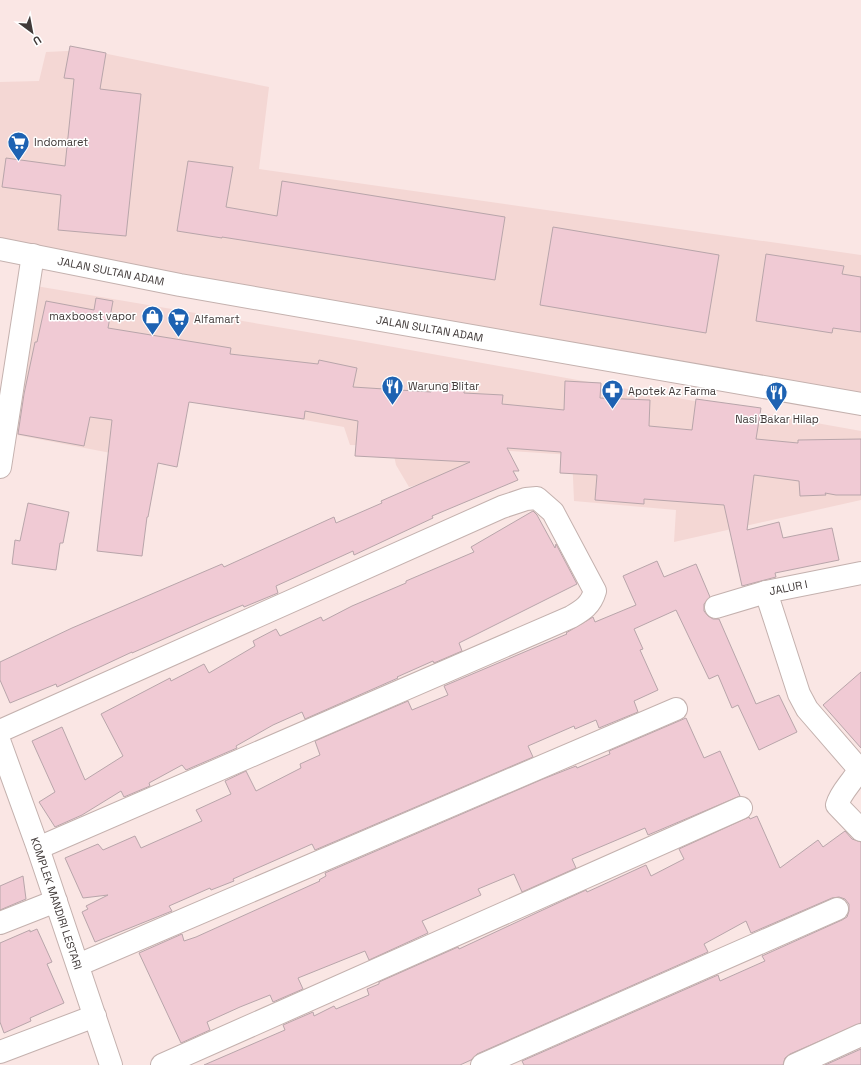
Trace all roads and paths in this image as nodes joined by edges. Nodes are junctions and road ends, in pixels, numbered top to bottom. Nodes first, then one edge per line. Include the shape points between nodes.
1 (0, 250) edge
2 (33, 255) junction
3 (861, 404) edge
4 (0, 467) edge
5 (861, 573) edge
6 (766, 592) junction
7 (716, 606) dead end
8 (676, 708) dead end
9 (0, 730) edge
10 (0, 743) edge
11 (8, 793) edge
12 (742, 808) dead end
13 (861, 830) edge
14 (38, 848) junction
15 (56, 901) junction
16 (836, 909) dead end
17 (0, 923) edge
18 (78, 966) junction
19 (95, 1016) junction
20 (861, 1035) edge
21 (0, 1052) edge
22 (111, 1065) edge
23 (162, 1065) edge
24 (482, 1065) edge
25 (795, 1065) edge

1 - 2 street, JALAN SULTAN ADAM
2 - 3 street, JALAN SULTAN ADAM via 180,285
2 - 4 street
5 - 6 street, JALUR I
6 - 7 street, JALUR I
6 - 13 street via 799,694 807,710 859,769 837,805
8 - 18 street
9 - 14 street via 526,499 537,498 552,512 595,591 593,599 585,609 571,617
10 - 11 street, KOMPLEK MANDIRI LESTARI
11 - 14 street, KOMPLEK MANDIRI LESTARI
12 - 23 street
14 - 15 street, KOMPLEK MANDIRI LESTARI
15 - 17 street
15 - 18 street, KOMPLEK MANDIRI LESTARI
16 - 24 street
18 - 19 street, KOMPLEK MANDIRI LESTARI
19 - 21 street
19 - 22 street, KOMPLEK MANDIRI LESTARI
20 - 25 street

